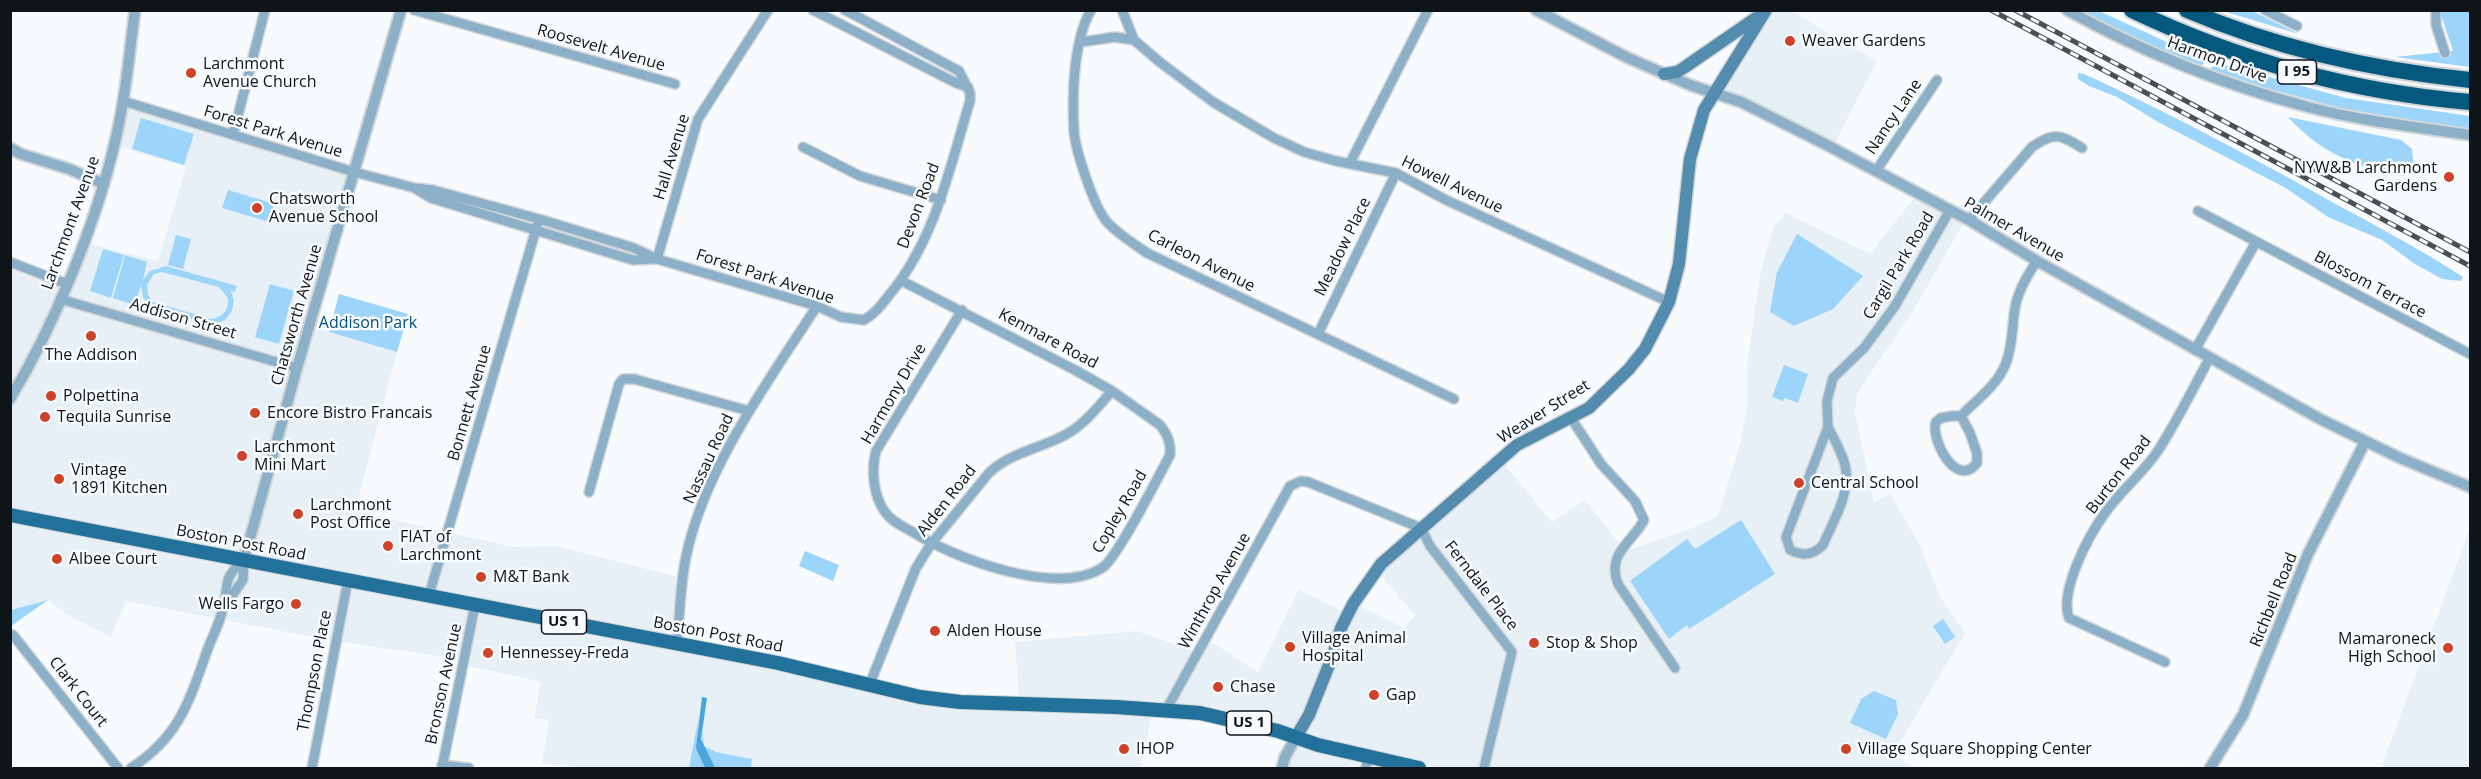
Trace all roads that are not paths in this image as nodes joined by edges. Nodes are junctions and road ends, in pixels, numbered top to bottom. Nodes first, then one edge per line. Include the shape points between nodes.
1 (135, 10) edge
2 (265, 10) edge
3 (401, 10) edge
4 (414, 10) edge
5 (768, 10) edge
6 (813, 10) edge
7 (844, 10) edge
8 (1091, 10) edge
9 (1122, 10) edge
10 (1428, 10) edge
11 (1536, 10) edge
12 (2067, 10) edge
13 (2132, 10) edge
14 (2187, 10) edge
15 (2265, 10) edge
16 (2436, 10) edge
17 (1765, 11) edge
18 (2297, 26) dead end
19 (1134, 40) junction
20 (1081, 42) junction
21 (2445, 53) dead end
22 (1664, 74) junction
23 (1937, 80) dead end
24 (2470, 80) edge
25 (675, 84) dead end
26 (968, 87) junction
27 (1714, 93) junction
28 (123, 101) junction
29 (2470, 102) edge
30 (234, 135) junction
31 (2470, 135) edge
32 (802, 147) dead end
33 (10, 148) edge
34 (2082, 148) dead end
35 (1350, 163) junction
36 (1876, 171) junction
37 (354, 172) junction
38 (1396, 173) junction
39 (104, 184) junction
40 (414, 188) junction
41 (941, 200) junction
42 (1950, 210) junction
43 (2198, 211) dead end
44 (539, 219) junction
45 (1969, 220) junction
46 (535, 230) junction
47 (2256, 242) junction
48 (657, 259) junction
49 (2037, 261) junction
50 (10, 262) edge
51 (902, 280) junction
52 (67, 284) junction
53 (60, 299) junction
54 (1669, 302) junction
55 (817, 306) junction
56 (962, 310) junction
57 (864, 320) joint
58 (1318, 334) junction
59 (2195, 350) junction
60 (2470, 354) edge
61 (2210, 357) junction
62 (297, 368) junction
63 (1112, 391) junction
64 (12, 395) edge
65 (1454, 399) dead end
66 (749, 411) junction
67 (1961, 416) junction
68 (1571, 418) junction
69 (1828, 427) junction
70 (1168, 439) joint
71 (2366, 442) junction
72 (2470, 487) edge
73 (589, 492) dead end
74 (10, 515) edge
75 (1421, 528) junction
76 (932, 544) junction
77 (244, 560) junction
78 (348, 580) junction
79 (429, 595) junction
80 (475, 605) junction
81 (224, 607) junction
82 (14, 635) dead end
83 (677, 644) junction
84 (2165, 662) dead end
85 (1675, 668) dead end
86 (869, 686) junction
87 (1166, 710) junction
88 (1296, 737) junction
89 (1367, 763) edge
90 (442, 767) edge
91 (118, 768) edge
92 (131, 768) edge
93 (312, 768) edge
94 (469, 768) edge
95 (1281, 768) edge
96 (1419, 768) edge
97 (1484, 768) edge
98 (2210, 768) edge

1 - 28 street, Larchmont Avenue
2 - 30 street
3 - 37 street, Chatsworth Avenue
4 - 25 street, Roosevelt Avenue
5 - 48 street, Hall Avenue via 698,119
6 - 26 street
7 - 26 street via 959,71
8 - 20 street, Carleon Avenue
9 - 19 street, Howell Avenue
10 - 35 street
11 - 22 street, Palmer Avenue
12 - 31 street, Harmon Drive via 2179,64 2249,90 2360,118
13 - 29 highway, I 95 via 2222,48 2294,71 2387,92
14 - 24 highway, I 95 via 2321,55
15 - 18 street
16 - 21 street via 2436,25
17 - 22 main road via 1685,67
17 - 27 main road, Weaver Street
19 - 20 street via 1115,37
19 - 35 street, Howell Avenue via 1234,115 1304,152
20 - 58 street, Carleon Avenue via 1075,75 1074,135 1093,197 1107,221 1147,253
22 - 27 street, Palmer Avenue
23 - 36 street, Nancy Lane
26 - 41 street, Devon Road via 970,101
27 - 36 street, Palmer Avenue via 1741,102
27 - 54 main road, Weaver Street via 1704,110 1690,159 1682,245
28 - 30 street, Forest Park Avenue
28 - 39 street, Larchmont Avenue
30 - 37 street, Forest Park Avenue
32 - 41 street via 860,176
33 - 39 street
34 - 45 street via 2065,137 2045,138 2032,147
35 - 38 street, Howell Avenue
36 - 42 street, Palmer Avenue
37 - 40 street, Forest Park Avenue
37 - 62 street, Chatsworth Avenue
38 - 54 street, Howell Avenue via 1446,200
38 - 58 street, Meadow Place
39 - 52 street, Larchmont Avenue
40 - 44 street, Forest Park Avenue
40 - 46 street, Forest Park Avenue via 431,198
41 - 51 street, Devon Road
42 - 45 street, Palmer Avenue
42 - 69 street, Cargil Park Road via 1895,306 1864,348 1833,378 1827,401
43 - 47 street, Blossom Terrace
44 - 46 street, Bonnett Avenue
44 - 48 street, Forest Park Avenue via 634,248
45 - 49 street, Palmer Avenue
46 - 48 street, Forest Park Avenue via 633,260
46 - 79 street, Bonnett Avenue
47 - 59 street
47 - 60 street, Blossom Terrace
48 - 55 street, Forest Park Avenue
49 - 59 street, Palmer Avenue
49 - 67 street via 2015,305 2006,365 1996,381
50 - 52 street
51 - 56 street, Kenmare Road
51 - 57 street, Devon Road via 879,309
52 - 53 street, Larchmont Avenue
53 - 62 street, Addison Street
53 - 64 street, Larchmont Avenue
54 - 68 main road, Weaver Street via 1629,369 1589,408
55 - 57 street, Forest Park Avenue via 841,317
55 - 66 street, Nassau Road
56 - 63 street, Kenmare Road
56 - 76 street, Harmony Drive via 876,451 872,467 885,513
58 - 65 street, Carleon Avenue
59 - 61 street, Palmer Avenue
61 - 71 street, Palmer Avenue
61 - 84 street, Burton Road via 2161,447 2106,512 2090,539 2077,564 2066,609 2069,618
62 - 77 street, Chatsworth Avenue
63 - 70 street, Kenmare Road via 1160,425
63 - 76 street, Alden Road via 1075,429 995,466
66 - 73 street via 623,379
66 - 83 street, Nassau Road via 715,476 693,532 686,556
67 - 67 street via 1941,418 1934,425 1952,466 1964,472 1977,463 1977,453
68 - 75 main road, Weaver Street via 1517,445
68 - 85 street via 1601,464 1635,501 1644,520 1618,556 1614,575
69 - 69 street, Cargil Park Road via 1786,537 1790,550 1798,554 1808,555 1822,545 1846,488 1845,464
70 - 76 street, Copley Road via 1170,455 1117,550 1104,567 1092,573 1078,577 1030,576 985,565
71 - 72 street, Palmer Avenue
71 - 98 street, Richbell Road via 2304,563 2243,715
74 - 77 main road, Boston Post Road / US 1
75 - 87 street, Winthrop Avenue via 1308,482 1290,486
75 - 88 main road, Weaver Street via 1381,564 1353,604 1309,715
75 - 97 street, Ferndale Place via 1512,652
76 - 86 street, Alden Road via 916,568
77 - 78 main road, Boston Post Road / US 1
77 - 81 street via 243,580
77 - 81 street via 230,572
78 - 79 main road, Boston Post Road / US 1
78 - 93 street, Thompson Place
79 - 80 main road, Boston Post Road / US 1
80 - 83 main road, Boston Post Road / US 1
80 - 90 street, Bronson Avenue
81 - 92 street via 184,714 154,750
82 - 91 street, Clark Court
83 - 86 main road, Boston Post Road / US 1 via 778,663
86 - 87 main road, Boston Post Road / US 1 via 960,702
87 - 88 main road, Boston Post Road / US 1 via 1200,713
88 - 89 main road, Boston Post Road / US 1
88 - 95 street
89 - 96 main road, Boston Post Road / US 1
90 - 94 street

